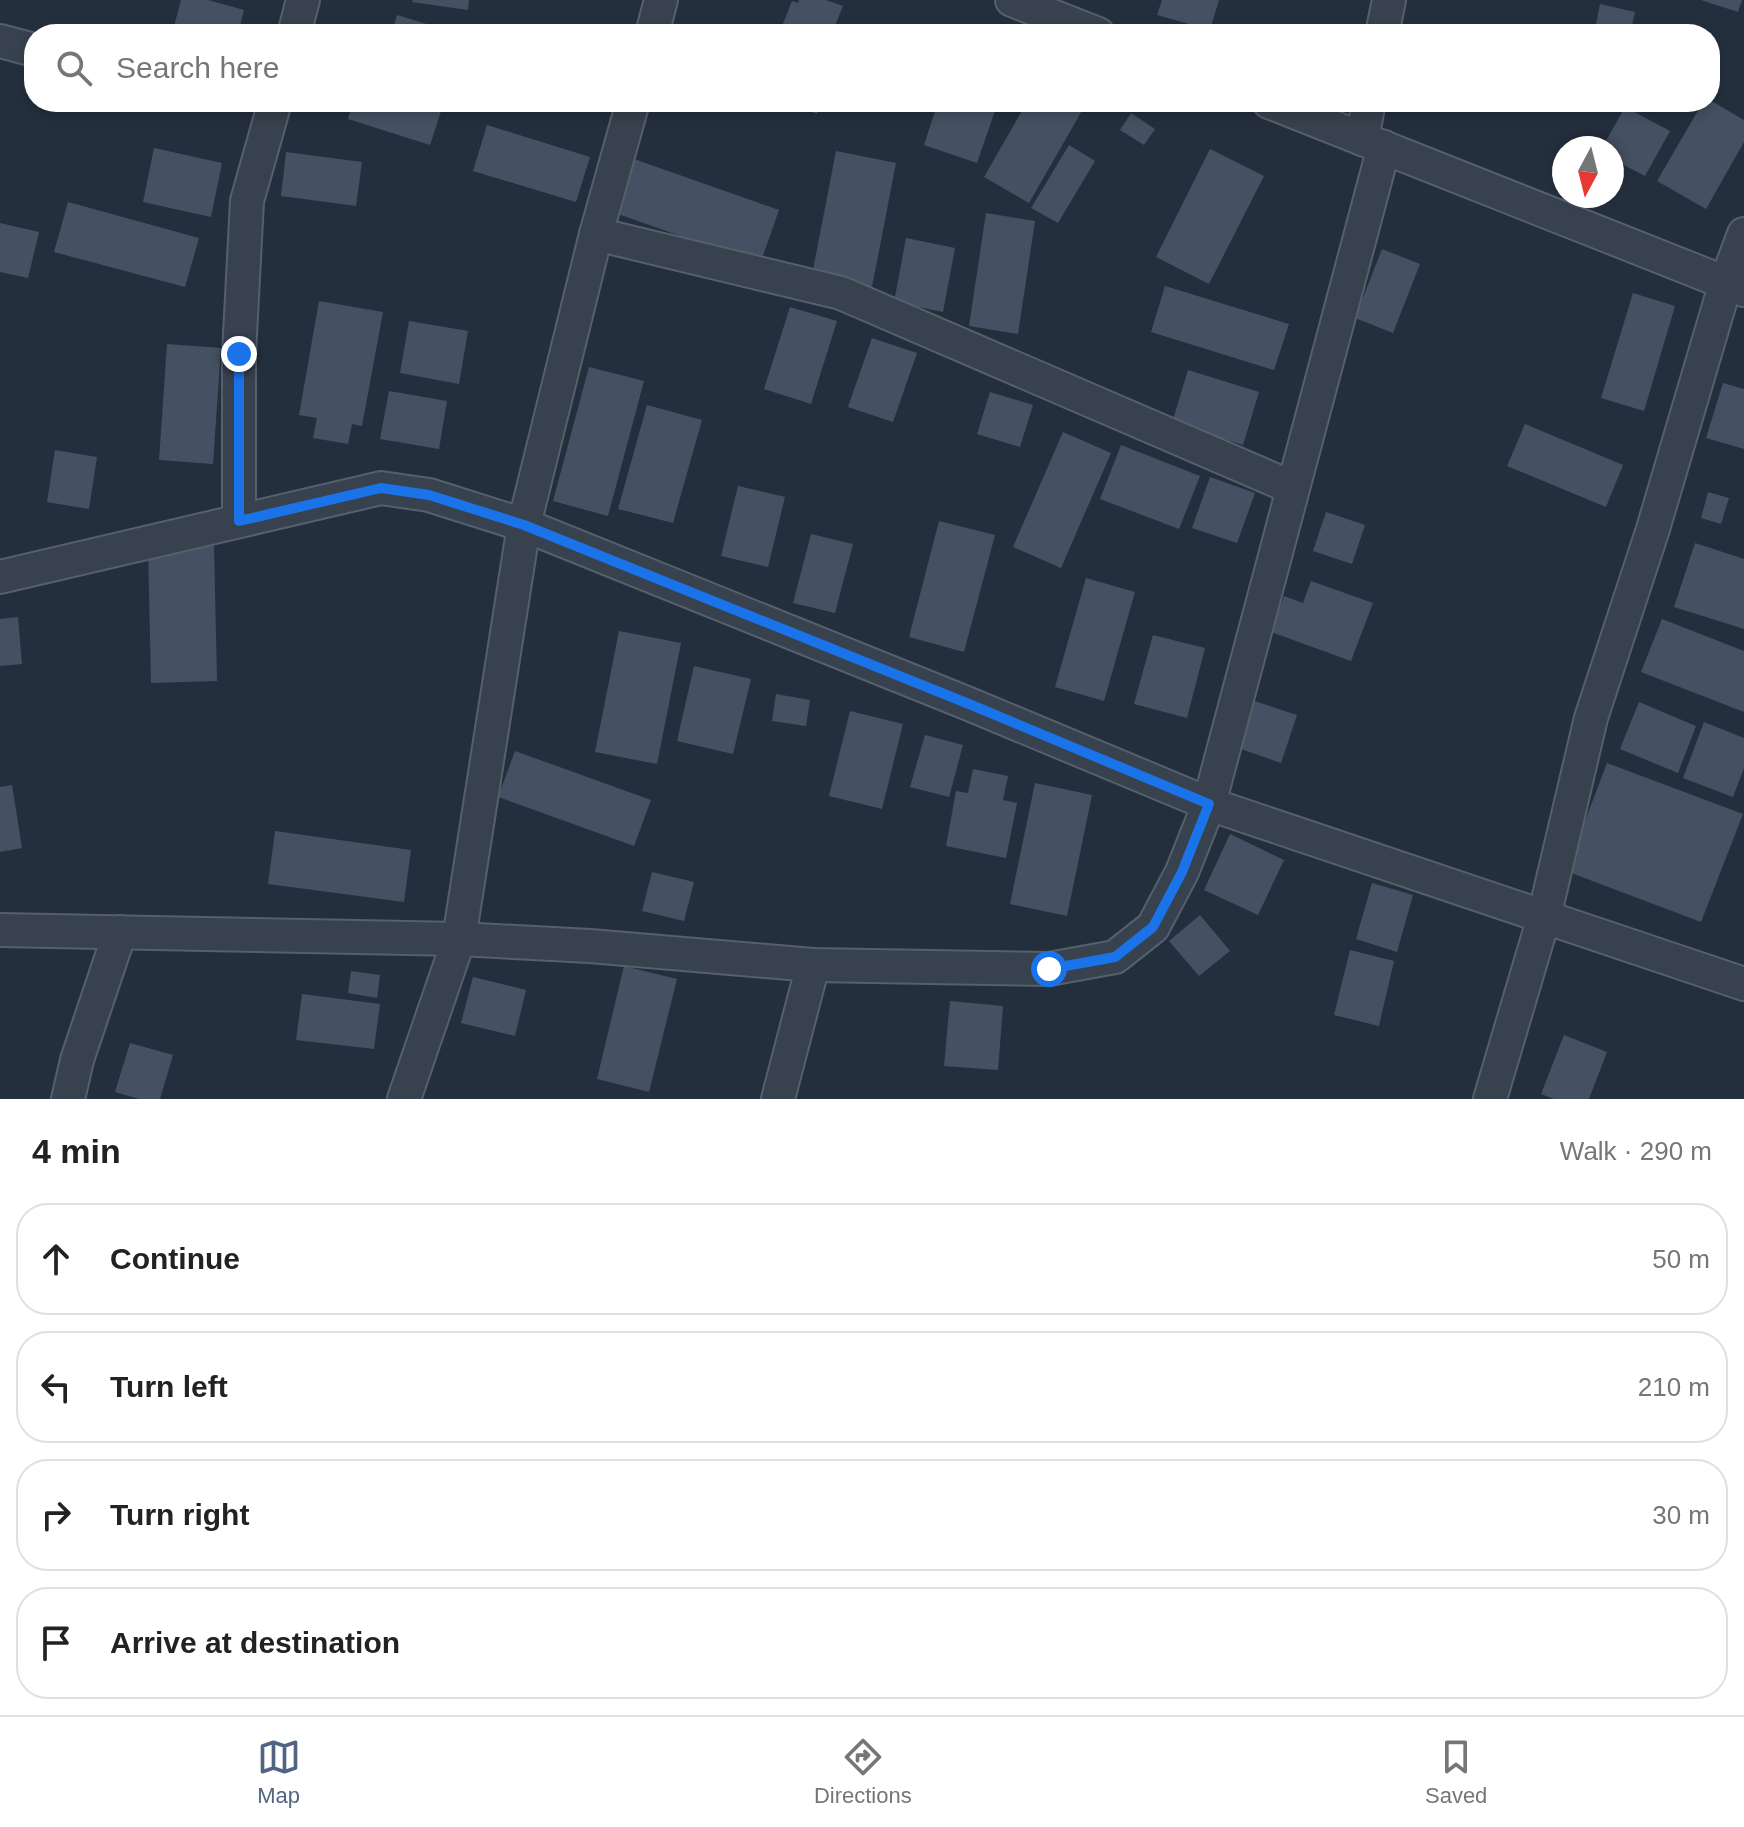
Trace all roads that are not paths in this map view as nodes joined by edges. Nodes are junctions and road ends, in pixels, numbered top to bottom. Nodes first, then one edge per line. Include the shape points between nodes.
1 (303, 0) edge
2 (661, 0) edge
3 (1012, 0) edge
4 (1389, 0) edge
5 (297, 24) edge
6 (655, 24) edge
7 (1073, 24) edge
8 (1384, 24) edge
9 (0, 41) edge
10 (24, 47) edge
11 (272, 112) edge
12 (630, 112) edge
13 (1294, 112) edge
14 (1370, 112) edge
15 (1373, 143) junction
16 (596, 234) junction
17 (1744, 234) edge
18 (1735, 286) edge
19 (1293, 488) junction
20 (239, 521) junction
21 (524, 525) junction
22 (0, 577) edge
23 (1209, 804) junction
24 (1544, 917) junction
25 (0, 930) edge
26 (120, 932) junction
27 (459, 939) junction
28 (813, 965) junction
29 (1744, 984) edge
30 (68, 1099) edge
31 (404, 1099) edge
32 (778, 1099) edge
33 (1490, 1099) edge

1 - 5 street
2 - 6 street
3 - 7 street
4 - 8 street
9 - 10 street
11 - 20 street via 247,201 239,354
12 - 16 street
13 - 15 street
14 - 15 street
15 - 18 street
15 - 19 street
16 - 19 street via 841,293
16 - 21 street
17 - 18 street
18 - 24 street via 1591,718
19 - 23 street
20 - 21 street via 381,488 429,495
20 - 22 street
21 - 23 street
21 - 27 street
23 - 24 street
23 - 28 street via 1153,927 1115,957 1049,969
24 - 29 street
24 - 33 street
25 - 26 street
26 - 27 street
26 - 30 street
27 - 28 street
27 - 31 street
28 - 32 street

